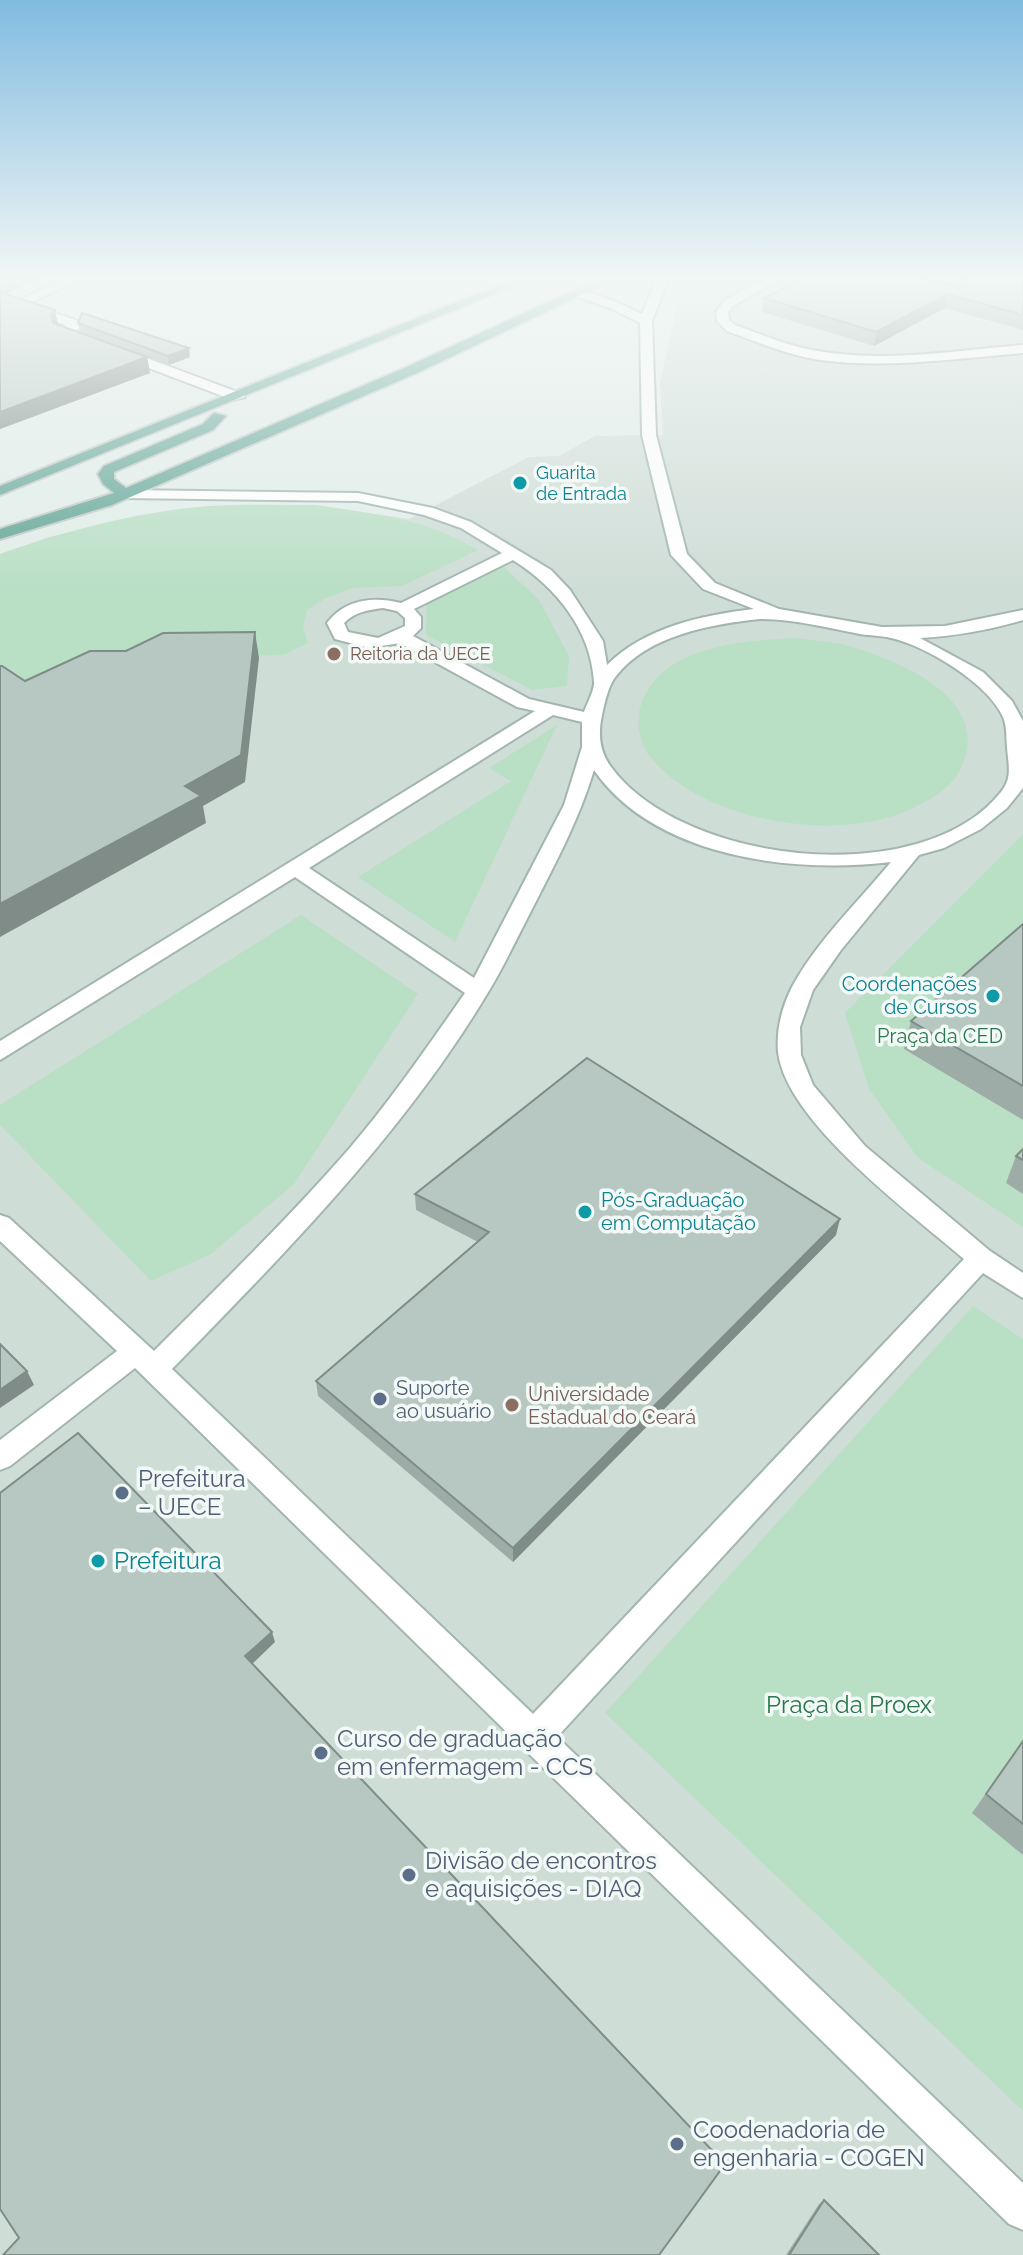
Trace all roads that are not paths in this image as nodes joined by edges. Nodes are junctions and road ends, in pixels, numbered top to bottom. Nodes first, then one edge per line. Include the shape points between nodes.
1 (194, 380) edge
2 (279, 380) edge
3 (384, 380) edge
4 (648, 380) edge
5 (238, 397) junction
6 (0, 491) edge
7 (124, 494) junction
8 (0, 534) edge
9 (515, 553) junction
10 (403, 608) junction
11 (780, 614) junction
12 (1023, 615) edge
13 (894, 633) junction
14 (402, 637) junction
15 (601, 679) junction
16 (1023, 693) edge
17 (549, 710) junction
18 (1014, 715) edge
19 (592, 719) junction
20 (591, 747) junction
21 (1021, 776) edge
22 (910, 853) junction
23 (295, 868) junction
24 (478, 991) junction
25 (0, 1052) edge
26 (0, 1225) edge
27 (981, 1258) junction
28 (1023, 1287) edge
29 (145, 1360) junction
30 (0, 1457) edge
31 (535, 1736) junction
32 (1023, 2210) edge

1 - 5 street
2 - 5 main road
3 - 7 main road
4 - 11 street via 649,435 679,555 709,586
5 - 6 main road
5 - 7 main road via 208,427 109,469 108,481
7 - 8 main road
7 - 9 street via 358,497 428,511
9 - 10 street
9 - 15 street via 564,593 595,641
10 - 14 street via 413,617 413,628
10 - 14 street via 361,605 343,612 335,623 341,635 358,642
11 - 13 street
11 - 15 street via 674,631 631,652
12 - 13 street via 982,626
13 - 18 street via 978,677
14 - 17 street via 501,692
15 - 19 street
16 - 18 street
17 - 19 street
17 - 23 street
18 - 21 street
19 - 20 street
20 - 22 street via 611,782 651,814 704,840 768,856 834,862
20 - 24 street via 574,805
21 - 22 street via 997,810 954,838
22 - 27 street via 802,989 789,1027 790,1055 803,1089 856,1152
23 - 24 street
23 - 25 street
24 - 29 street via 358,1155 267,1255
26 - 29 street
27 - 28 street
27 - 31 street
29 - 30 street
29 - 31 street
31 - 32 street

